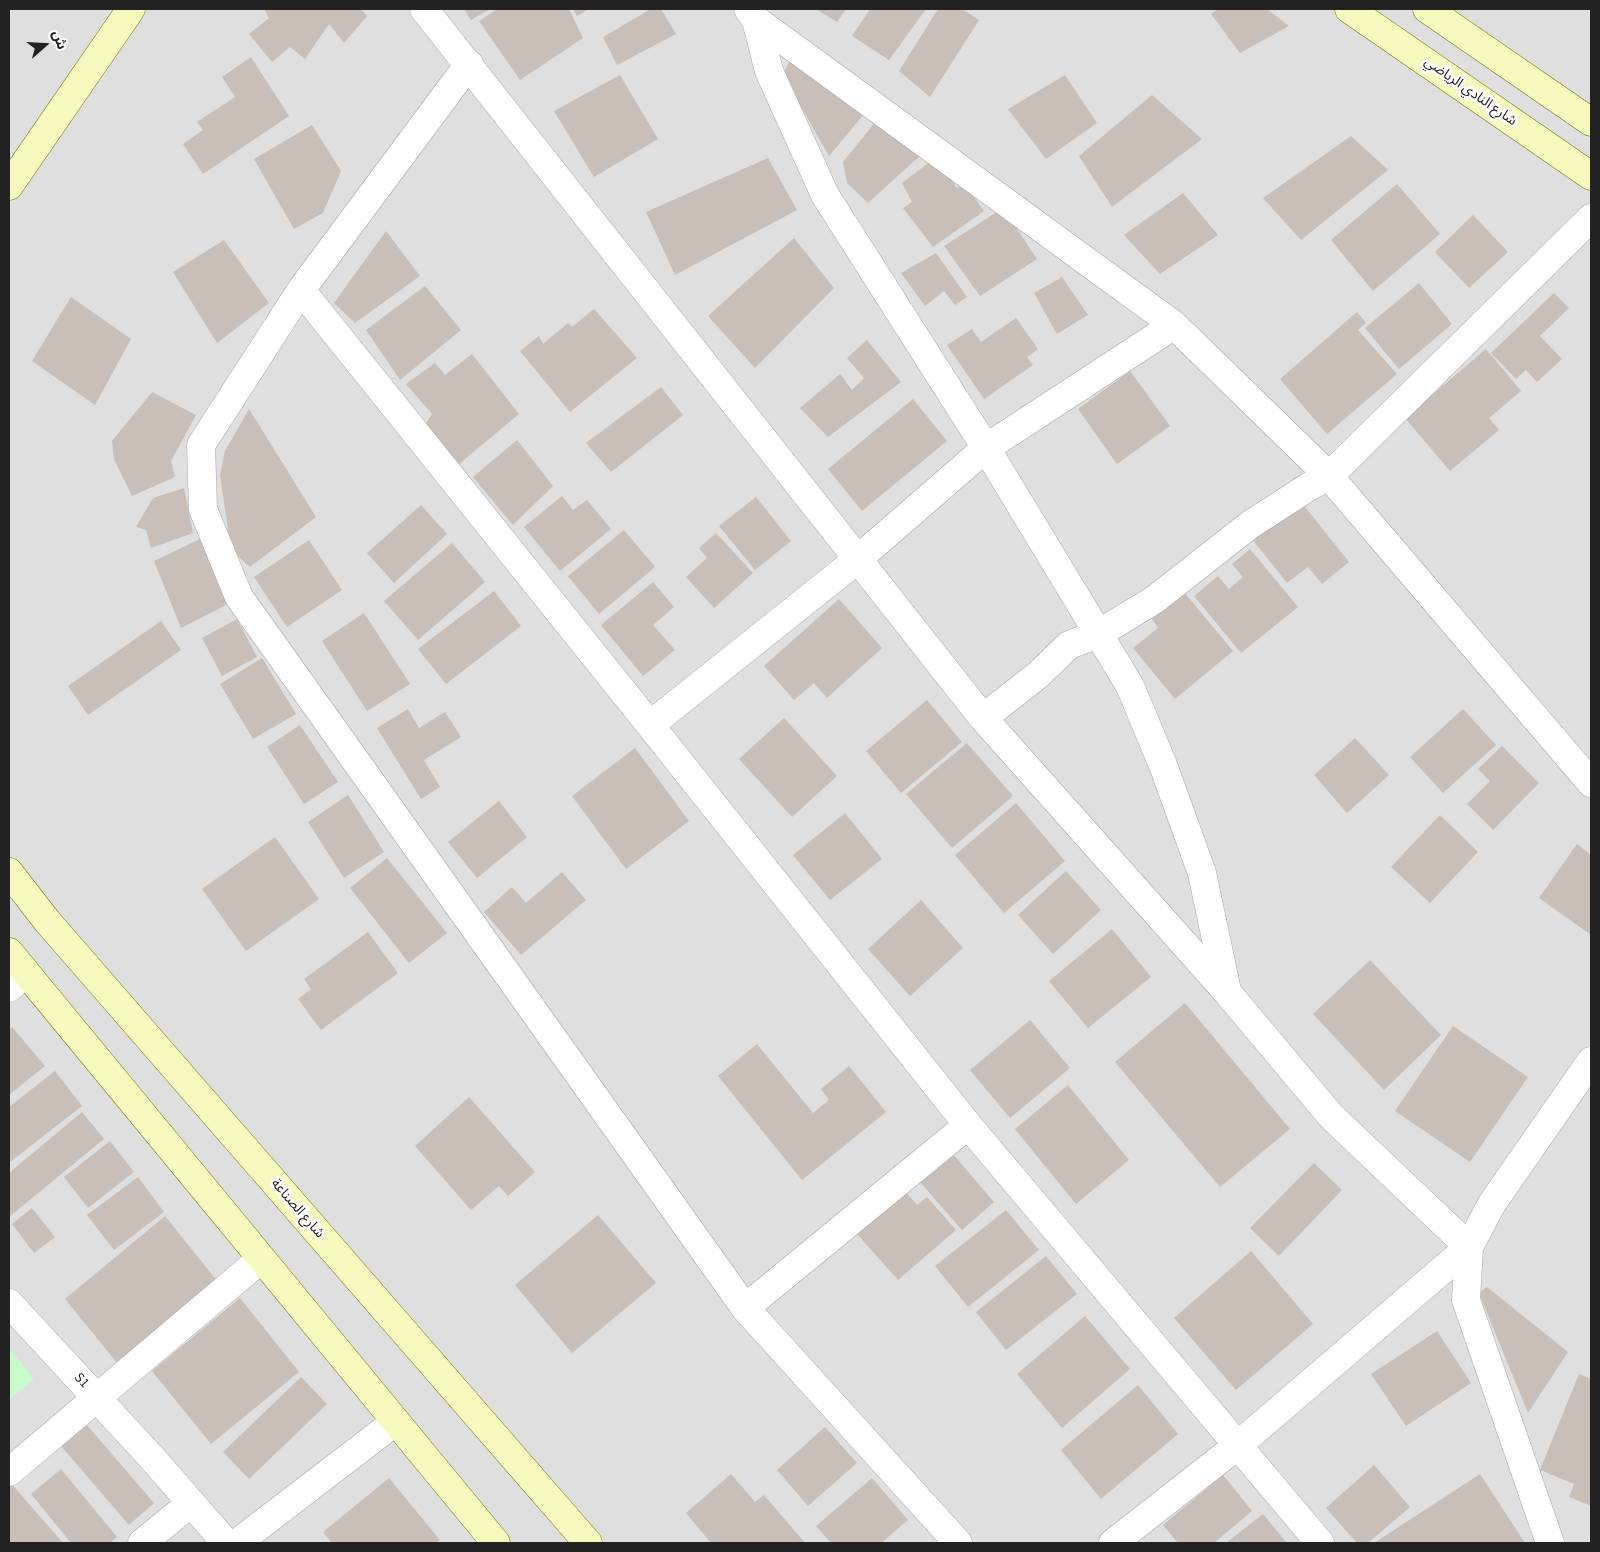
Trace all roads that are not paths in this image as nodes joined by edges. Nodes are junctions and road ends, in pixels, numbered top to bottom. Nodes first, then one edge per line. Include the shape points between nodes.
1 (131, 9) edge
2 (424, 9) edge
3 (1349, 9) edge
4 (1427, 9) edge
5 (752, 15) edge
6 (469, 64) junction
7 (1591, 122) edge
8 (1591, 176) edge
9 (9, 186) edge
10 (1591, 218) edge
11 (301, 290) junction
12 (1174, 325) junction
13 (986, 448) junction
14 (1329, 476) junction
15 (858, 559) junction
16 (1098, 634) junction
17 (983, 718) junction
18 (650, 725) junction
19 (1591, 783) edge
20 (9, 872) edge
21 (9, 952) edge
22 (17, 981) edge
23 (1227, 992) junction
24 (1591, 1061) edge
25 (968, 1125) junction
26 (1469, 1247) junction
27 (261, 1259) junction
28 (9, 1303) edge
29 (745, 1308) junction
30 (96, 1398) junction
31 (395, 1422) junction
32 (1237, 1446) junction
33 (9, 1472) edge
34 (191, 1503) junction
35 (487, 1540) edge
36 (142, 1543) edge
37 (226, 1543) edge
38 (237, 1543) edge
39 (588, 1543) edge
40 (958, 1543) edge
41 (1113, 1543) edge
42 (1320, 1543) edge
43 (1550, 1543) edge

1 - 9 main road
2 - 6 street
3 - 8 main road, شارع النادي الرياضي
4 - 7 main road
5 - 12 street
5 - 13 street via 769,71 825,195
6 - 11 street
6 - 15 street
10 - 14 street
11 - 18 street
11 - 29 street via 201,445 203,509 239,597
12 - 13 street
12 - 14 street
13 - 15 street
13 - 16 street
14 - 16 street via 1251,524 1154,600
14 - 19 street
15 - 17 street
15 - 18 street
16 - 17 street via 1069,645 1038,675
16 - 23 street via 1130,686 1202,873
17 - 23 street
18 - 25 street
20 - 39 main road, شارع الصناعة via 47,921
21 - 22 main road
22 - 27 main road
23 - 26 street via 1331,1116
24 - 26 street via 1492,1205
25 - 29 street
25 - 32 street
26 - 32 street
26 - 43 street via 1466,1300
27 - 30 street
27 - 31 main road
28 - 30 street, S1
29 - 40 street
30 - 33 street
30 - 34 street, S1
31 - 35 main road
31 - 38 street
32 - 41 street
32 - 42 street
34 - 36 street
34 - 37 street, S1

